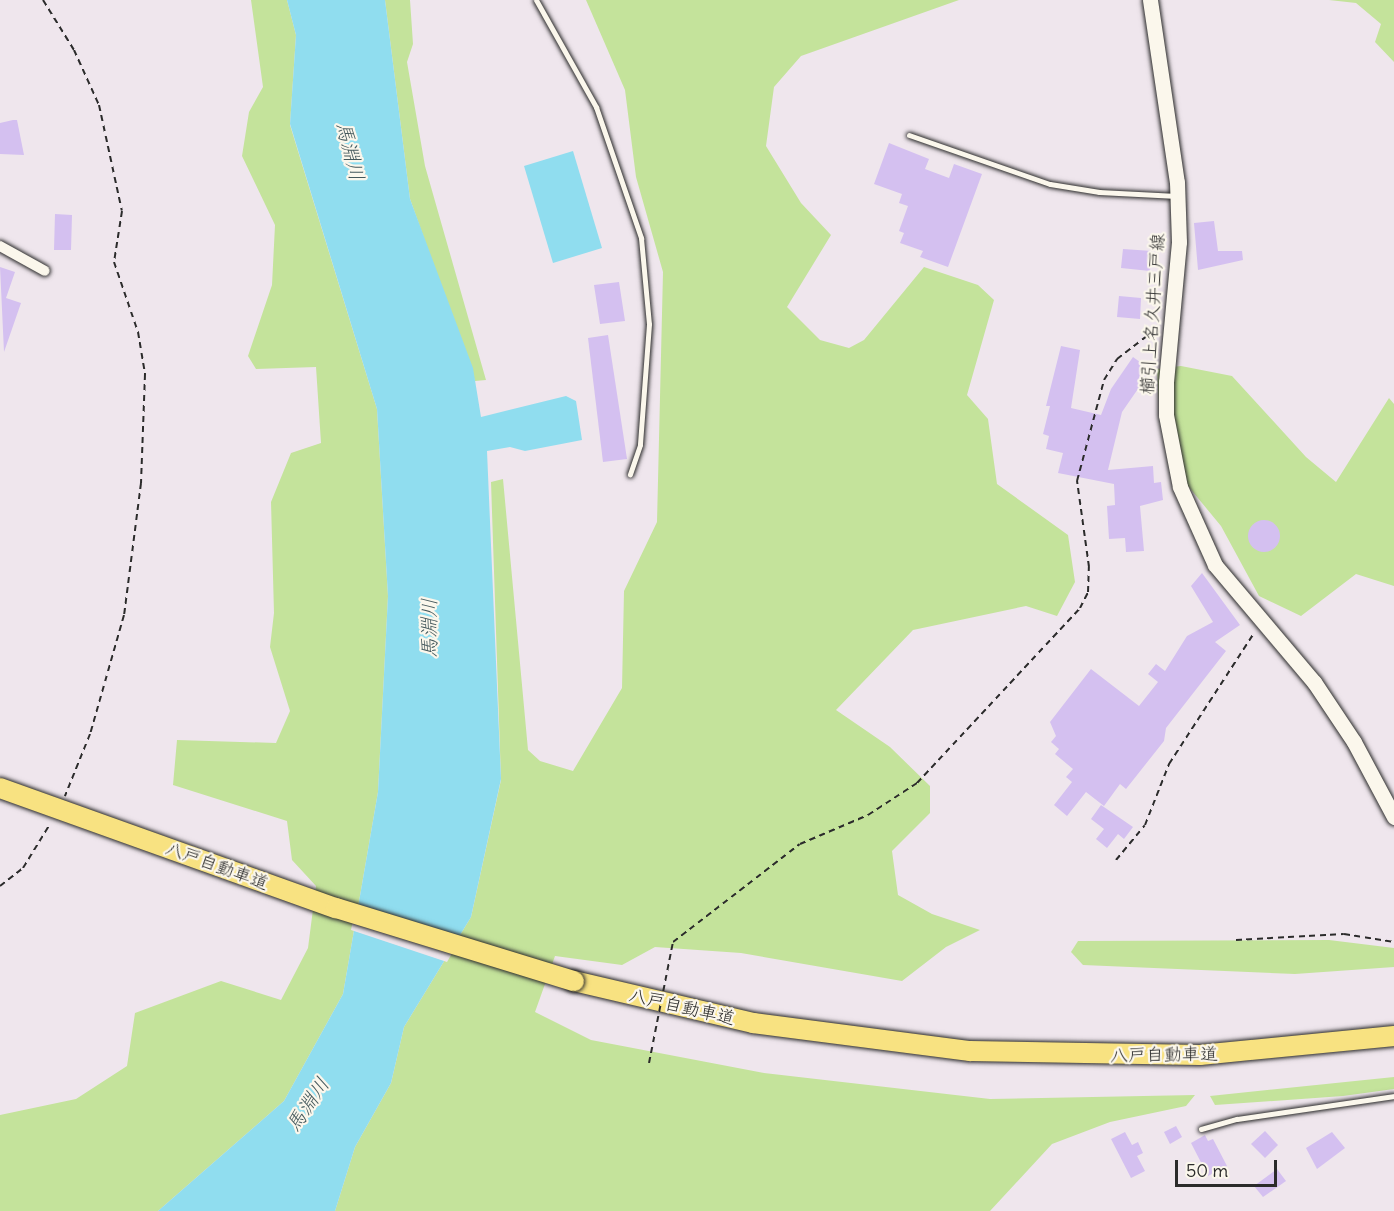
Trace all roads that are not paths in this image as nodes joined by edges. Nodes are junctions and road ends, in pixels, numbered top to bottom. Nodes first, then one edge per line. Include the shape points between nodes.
1 (536, 0) edge
2 (1150, 0) edge
3 (909, 135) dead end
4 (1178, 196) junction
5 (0, 246) edge
6 (45, 271) dead end
7 (630, 474) dead end
8 (0, 788) edge
9 (0, 800) edge
10 (1394, 817) edge
11 (574, 987) junction
12 (1394, 1036) edge
13 (1394, 1049) edge
14 (1394, 1095) edge
15 (1201, 1130) dead end

1 - 7 lane via 596,107 641,238 649,324 640,445
2 - 4 main road, 櫛引上名久井三戸線 via 1169,108
3 - 4 lane via 1050,184 1110,194
4 - 10 main road, 櫛引上名久井三戸線 via 1179,242 1166,415 1180,487 1215,565 1333,708
5 - 6 street
8 - 11 highway, 八戸自動車道, bridge
9 - 11 highway, 八戸自動車道 via 331,919
11 - 12 highway, 八戸自動車道 via 753,1023 970,1051 1200,1055
11 - 13 highway, 八戸自動車道 via 748,1035 970,1063 1198,1066
14 - 15 lane via 1237,1119

